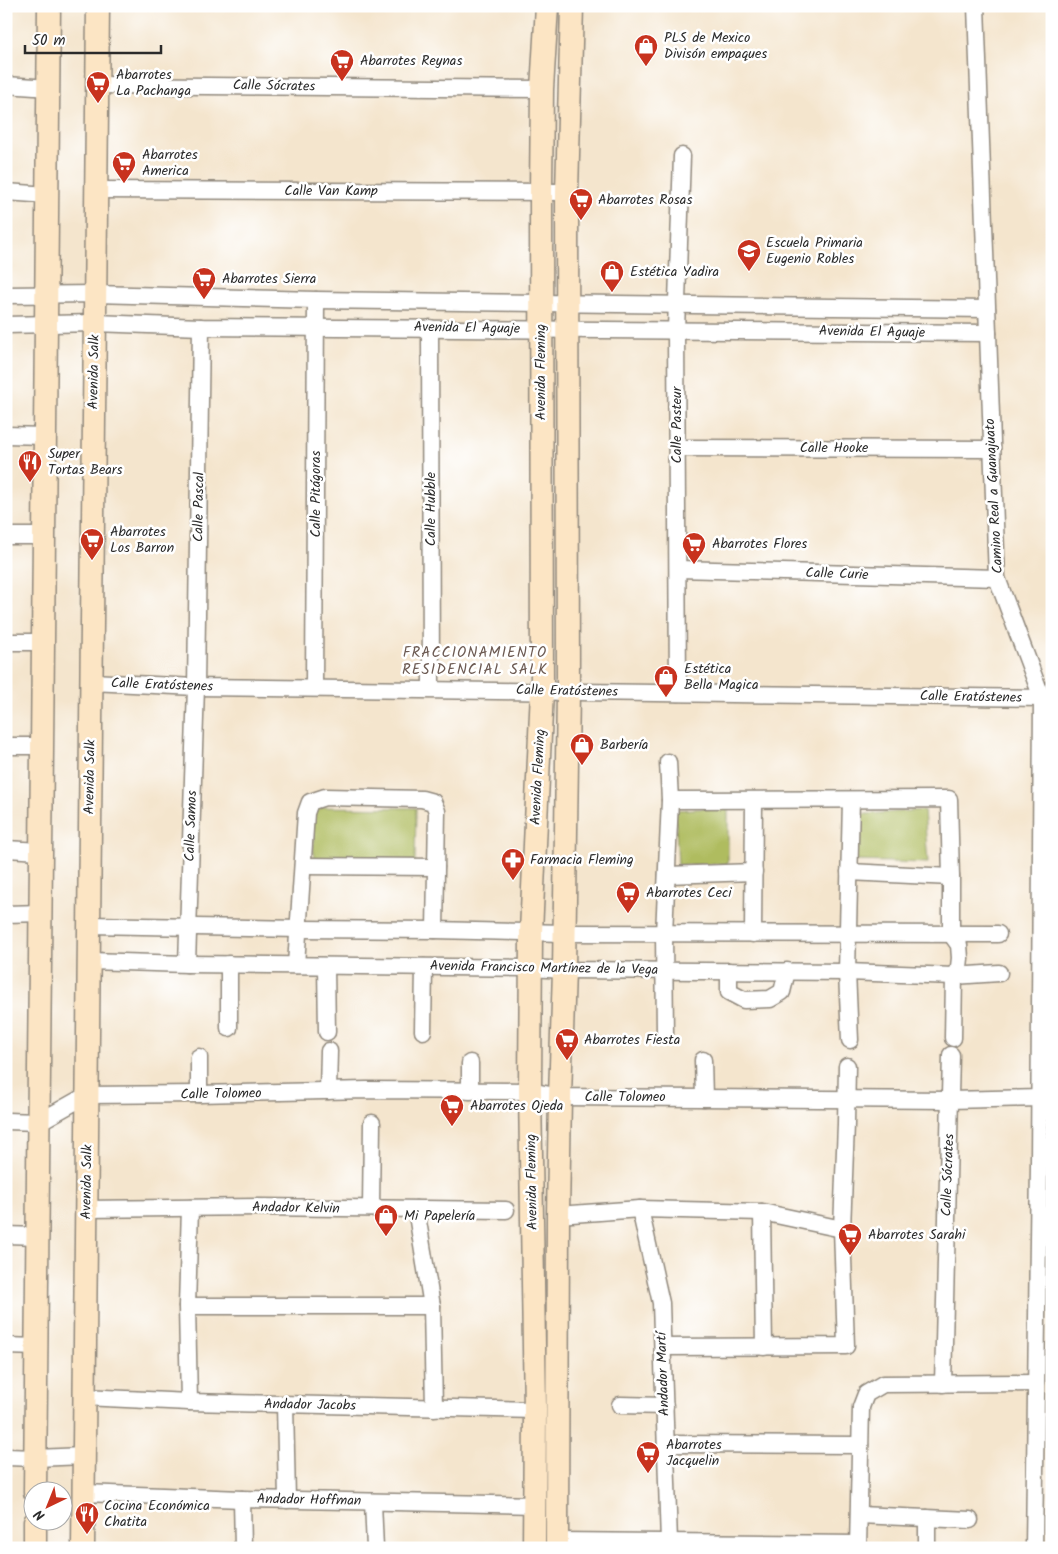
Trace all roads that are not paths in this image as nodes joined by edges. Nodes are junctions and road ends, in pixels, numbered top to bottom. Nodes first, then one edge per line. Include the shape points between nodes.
1 (49, 6) edge
2 (98, 6) edge
3 (547, 6) edge
4 (572, 6) edge
5 (976, 6) edge
6 (6, 85) edge
7 (97, 85) junction
8 (49, 88) junction
9 (542, 89) junction
10 (682, 156) dead end
11 (96, 190) junction
12 (6, 192) edge
13 (541, 192) junction
14 (567, 192) junction
15 (48, 195) junction
16 (95, 294) junction
17 (6, 295) edge
18 (46, 295) junction
19 (316, 300) junction
20 (541, 302) junction
21 (567, 302) junction
22 (678, 304) junction
23 (987, 309) junction
24 (95, 323) junction
25 (46, 324) junction
26 (6, 325) edge
27 (201, 327) junction
28 (316, 327) junction
29 (430, 328) junction
30 (541, 329) junction
31 (567, 329) junction
32 (676, 330) junction
33 (988, 333) junction
34 (6, 435) edge
35 (45, 436) junction
36 (677, 448) junction
37 (991, 449) junction
38 (6, 536) edge
39 (44, 536) junction
40 (678, 569) junction
41 (997, 578) junction
42 (6, 642) edge
43 (43, 642) junction
44 (91, 682) junction
45 (196, 687) junction
46 (314, 688) junction
47 (431, 690) junction
48 (542, 691) junction
49 (568, 691) junction
50 (678, 693) junction
51 (1047, 700) edge
52 (6, 746) edge
53 (42, 746) junction
54 (668, 762) dead end
55 (670, 800) junction
56 (754, 800) junction
57 (851, 800) junction
58 (6, 850) edge
59 (41, 850) junction
60 (303, 866) junction
61 (436, 868) junction
62 (754, 872) junction
63 (850, 872) junction
64 (667, 875) junction
65 (951, 877) junction
66 (41, 913) junction
67 (6, 914) edge
68 (89, 926) junction
69 (188, 928) junction
70 (299, 929) junction
71 (435, 930) junction
72 (1047, 930) edge
73 (531, 932) junction
74 (564, 933) junction
75 (664, 934) junction
76 (753, 934) junction
77 (848, 934) junction
78 (951, 934) junction
79 (998, 934) dead end
80 (89, 961) junction
81 (187, 964) junction
82 (229, 964) junction
83 (296, 965) junction
84 (326, 966) junction
85 (424, 967) junction
86 (531, 968) junction
87 (564, 970) junction
88 (665, 970) junction
89 (729, 971) junction
90 (787, 971) junction
91 (847, 972) junction
92 (999, 973) dead end
93 (954, 976) junction
94 (229, 1028) dead end
95 (423, 1031) dead end
96 (327, 1032) dead end
97 (665, 1035) dead end
98 (953, 1038) dead end
99 (850, 1040) dead end
100 (1046, 1046) edge
101 (329, 1051) dead end
102 (951, 1055) dead end
103 (199, 1057) dead end
104 (704, 1060) dead end
105 (470, 1063) dead end
106 (847, 1066) dead end
107 (328, 1091) junction
108 (470, 1091) junction
109 (530, 1091) junction
110 (199, 1094) junction
111 (88, 1095) junction
112 (560, 1097) junction
113 (704, 1098) junction
114 (846, 1098) junction
115 (1040, 1098) junction
116 (950, 1100) junction
117 (6, 1121) edge
118 (39, 1122) junction
119 (372, 1123) dead end
120 (1046, 1166) edge
121 (190, 1208) junction
122 (371, 1208) junction
123 (416, 1209) junction
124 (640, 1209) junction
125 (86, 1210) junction
126 (506, 1210) dead end
127 (762, 1212) junction
128 (558, 1215) junction
129 (842, 1229) junction
130 (6, 1235) edge
131 (38, 1236) junction
132 (187, 1306) junction
133 (432, 1306) junction
134 (1044, 1334) edge
135 (6, 1346) edge
136 (37, 1347) junction
137 (663, 1347) junction
138 (764, 1347) junction
139 (1036, 1383) junction
140 (942, 1384) junction
141 (84, 1397) junction
142 (189, 1402) junction
143 (285, 1404) junction
144 (620, 1405) dead end
145 (665, 1406) junction
146 (434, 1408) junction
147 (535, 1410) junction
148 (666, 1444) junction
149 (860, 1445) junction
150 (84, 1456) junction
151 (6, 1457) edge
152 (36, 1458) junction
153 (35, 1482) edge
154 (84, 1493) junction
155 (242, 1499) junction
156 (287, 1500) junction
157 (373, 1502) junction
158 (535, 1505) junction
159 (859, 1515) junction
160 (928, 1518) junction
161 (970, 1520) dead end
162 (35, 1532) edge
163 (669, 1542) junction
164 (557, 1544) edge
165 (858, 1546) edge
166 (35, 1548) edge
167 (83, 1548) edge
168 (243, 1548) edge
169 (375, 1548) edge
170 (534, 1548) edge
171 (927, 1548) edge
172 (1034, 1548) edge

1 - 8 main road
2 - 7 main road, Avenida Salk
3 - 9 main road, Avenida Fleming
4 - 14 main road, Avenida Fleming
5 - 23 street, Camino Real a Guanajuato
6 - 8 street
7 - 9 street, Calle Sócrates
7 - 11 main road, Avenida Salk
8 - 15 main road
9 - 13 main road, Avenida Fleming
10 - 22 street, Calle Pasteur
11 - 13 street, Calle Van Kamp
11 - 16 main road, Avenida Salk
12 - 15 street
13 - 14 street, Calle Van Kamp
13 - 20 main road, Avenida Fleming
14 - 21 main road, Avenida Fleming
15 - 18 main road
16 - 18 street, Avenida El Aguaje
16 - 19 street, Avenida El Aguaje
16 - 24 main road, Avenida Salk
17 - 18 street, Avenida El Aguaje
18 - 25 main road
19 - 20 street, Avenida El Aguaje
19 - 28 street, Calle Pitágoras
20 - 21 street, Avenida El Aguaje
20 - 30 main road, Avenida Fleming
21 - 22 street, Avenida El Aguaje
21 - 31 main road, Avenida Fleming
22 - 23 street, Avenida El Aguaje
22 - 32 street, Calle Pasteur
23 - 33 street, Camino Real a Guanajuato
24 - 25 street, Avenida El Aguaje
24 - 27 street, Avenida El Aguaje
24 - 44 main road, Avenida Salk
25 - 26 street, Avenida El Aguaje
25 - 35 main road
27 - 28 street, Avenida El Aguaje
27 - 45 street, Calle Pascal
28 - 29 street, Avenida El Aguaje
28 - 46 street, Calle Pitágoras
29 - 30 street, Avenida El Aguaje
29 - 47 street, Calle Hubble
30 - 31 street, Avenida El Aguaje
30 - 48 main road, Avenida Fleming
31 - 32 street, Avenida El Aguaje
31 - 49 main road, Avenida Fleming
32 - 33 street, Avenida El Aguaje
32 - 36 street, Calle Pasteur
33 - 37 street, Camino Real a Guanajuato
34 - 35 street
35 - 39 main road
36 - 37 street, Calle Hooke
36 - 40 street, Calle Pasteur
37 - 41 street, Camino Real a Guanajuato
38 - 39 street
39 - 43 main road
40 - 41 street, Calle Curie
40 - 50 street, Calle Pasteur
41 - 51 street, Camino Real a Guanajuato
42 - 43 street
43 - 53 main road
44 - 45 street, Calle Eratóstenes
44 - 68 main road, Avenida Salk
45 - 46 street, Calle Eratóstenes
45 - 69 street, Calle Samos
46 - 47 street, Calle Eratóstenes
47 - 48 street, Calle Eratóstenes
48 - 49 street, Calle Eratóstenes
48 - 73 main road, Avenida Fleming
49 - 50 street, Calle Eratóstenes
49 - 74 main road, Avenida Fleming
50 - 51 street, Calle Eratóstenes
51 - 72 street, Camino Real a Guanajuato
52 - 53 street
53 - 59 main road
54 - 55 street
55 - 56 street
55 - 64 street
56 - 57 street
56 - 62 street
57 - 63 street
57 - 65 street via 948,799
58 - 59 street
59 - 66 main road
60 - 61 street
60 - 61 street via 306,813 310,802 325,797 422,799 432,802 437,811
60 - 70 street
61 - 71 street
62 - 64 street
62 - 76 street
63 - 65 street
63 - 77 street
64 - 75 street
65 - 78 street
66 - 67 street
66 - 118 main road
68 - 69 street
68 - 80 main road, Avenida Salk
69 - 70 street
69 - 81 street, Calle Samos
70 - 71 street
70 - 83 street
71 - 73 street
72 - 100 street, Camino Real a Guanajuato
73 - 74 street
73 - 86 main road, Avenida Fleming
74 - 75 street
74 - 87 main road, Avenida Fleming
75 - 76 street
75 - 88 street
76 - 77 street
77 - 78 street
77 - 91 street
78 - 79 street
78 - 93 street via 959,945 960,958
80 - 81 street, Avenida Francisco Martínez de la Vega
80 - 111 main road, Avenida Salk
81 - 82 street, Avenida Francisco Martínez de la Vega
82 - 83 street, Avenida Francisco Martínez de la Vega
82 - 94 street
83 - 84 street, Avenida Francisco Martínez de la Vega
84 - 85 street, Avenida Francisco Martínez de la Vega
84 - 96 street
85 - 86 street, Avenida Francisco Martínez de la Vega
85 - 95 street
86 - 87 street, Avenida Francisco Martínez de la Vega
86 - 109 main road, Avenida Fleming
87 - 88 street, Avenida Francisco Martínez de la Vega
87 - 112 main road, Avenida Fleming
88 - 89 street, Avenida Francisco Martínez de la Vega
88 - 97 street
89 - 90 street, Avenida Francisco Martínez de la Vega
89 - 90 street via 729,992 744,1000 770,999 782,992
90 - 91 street, Avenida Francisco Martínez de la Vega
91 - 93 street, Avenida Francisco Martínez de la Vega
91 - 99 street
92 - 93 street, Avenida Francisco Martínez de la Vega
93 - 98 street
100 - 115 street, Camino Real a Guanajuato
101 - 107 street
102 - 116 street, Calle Sócrates
103 - 110 street
104 - 113 street
105 - 108 street
106 - 114 street
107 - 108 street, Calle Tolomeo
107 - 110 street, Calle Tolomeo
108 - 109 street, Calle Tolomeo
109 - 112 street, Calle Tolomeo
109 - 147 main road, Avenida Fleming
110 - 111 street, Calle Tolomeo
111 - 118 street, Calle Tolomeo
111 - 125 main road, Avenida Salk
112 - 113 street, Calle Tolomeo
112 - 128 main road, Avenida Fleming
113 - 114 street, Calle Tolomeo
114 - 116 street, Calle Tolomeo
114 - 129 street
115 - 116 street, Calle Tolomeo
115 - 120 street, Camino Real a Guanajuato
116 - 140 street, Calle Sócrates
117 - 118 street
118 - 131 main road
119 - 122 street
120 - 134 street, Camino Real a Guanajuato
121 - 122 street, Andador Kelvin
121 - 125 street, Andador Kelvin
121 - 132 street
122 - 123 street, Andador Kelvin
123 - 126 street, Andador Kelvin
123 - 133 street
124 - 127 street
124 - 128 street
124 - 137 street, Andador Martí via 661,1303
125 - 141 main road, Avenida Salk
127 - 129 street
127 - 138 street
128 - 164 main road, Avenida Fleming
129 - 138 street via 846,1346
130 - 131 street
131 - 136 main road
132 - 133 street
132 - 142 street
133 - 146 street
134 - 139 street, Camino Real a Guanajuato
135 - 136 street
136 - 152 main road
137 - 138 street
137 - 145 street, Andador Martí
139 - 140 street
139 - 172 street, Camino Real a Guanajuato
140 - 149 street via 882,1384 866,1394 860,1407
141 - 142 street, Andador Jacobs
141 - 150 main road, Avenida Salk
142 - 143 street, Andador Jacobs
143 - 146 street, Andador Jacobs
143 - 156 street
144 - 145 street
145 - 148 street, Andador Martí
146 - 147 street, Andador Jacobs
147 - 158 main road, Avenida Fleming
148 - 149 street
148 - 163 street, Andador Martí
149 - 159 street
150 - 152 street
150 - 154 main road, Avenida Salk
151 - 152 street
152 - 153 main road
154 - 155 street, Andador Hoffman
154 - 167 main road, Avenida Salk
155 - 156 street, Andador Hoffman
155 - 168 street
156 - 157 street, Andador Hoffman
157 - 158 street, Andador Hoffman
157 - 169 street
158 - 170 main road, Avenida Fleming
159 - 160 street
159 - 165 street
160 - 161 street
160 - 171 street
162 - 166 main road
163 - 164 street
163 - 165 street

